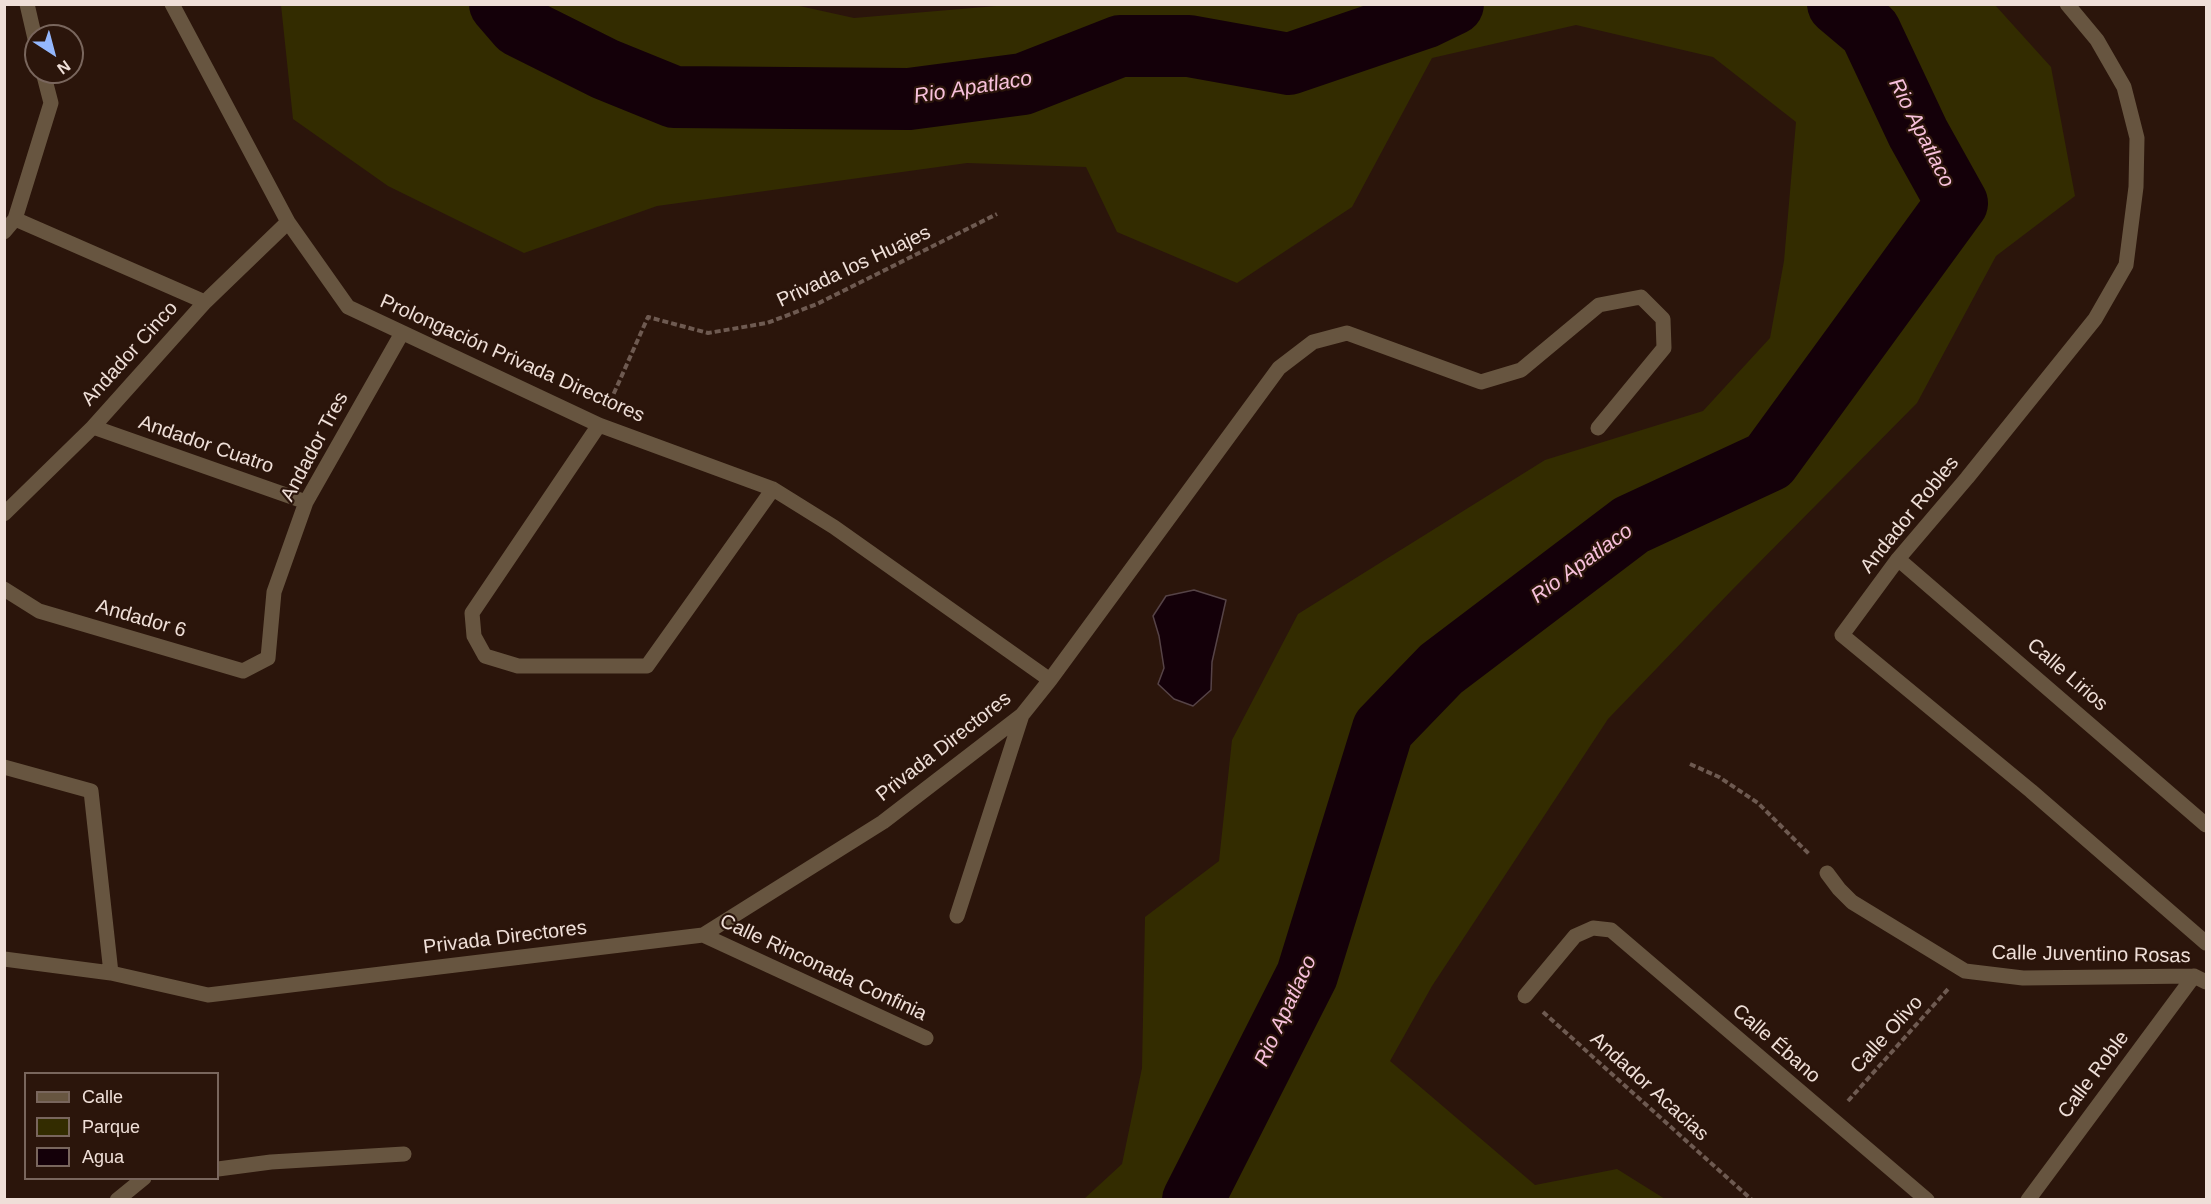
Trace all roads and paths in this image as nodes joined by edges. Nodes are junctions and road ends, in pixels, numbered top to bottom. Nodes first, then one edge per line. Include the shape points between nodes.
1 (27, 4) edge
2 (172, 4) edge
3 (2067, 4) edge
4 (32, 24) edge
5 (46, 84) edge
6 (998, 214) dead end
7 (15, 219) junction
8 (288, 222) junction
9 (4, 232) edge
10 (205, 302) junction
11 (402, 333) junction
12 (599, 425) junction
13 (93, 427) junction
14 (1598, 429) dead end
15 (773, 489) junction
16 (306, 502) junction
17 (4, 514) edge
18 (1898, 559) junction
19 (4, 589) edge
20 (268, 658) joint
21 (1050, 680) junction
22 (1022, 715) junction
23 (1690, 764) dead end
24 (4, 767) edge
25 (2206, 825) edge
26 (1827, 873) joint
27 (957, 916) dead end
28 (703, 935) junction
29 (2206, 943) edge
30 (4, 959) edge
31 (1965, 971) junction
32 (111, 973) junction
33 (2202, 976) edge
34 (1525, 996) joint
35 (926, 1038) dead end
36 (1831, 1119) junction
37 (404, 1154) dead end
38 (219, 1169) edge
39 (143, 1180) edge
40 (117, 1200) edge
41 (1752, 1200) edge
42 (1927, 1200) edge
43 (2028, 1200) edge

1 - 4 street
2 - 8 street, Prolongación Privada Directores
3 - 18 street, Andador Robles via 2097,40 2124,87 2137,138 2136,187 2126,265 2095,319
5 - 7 street via 51,103
6 - 12 path, Privada los Huajes via 817,304 767,323 708,333 648,317
7 - 9 street
7 - 10 street
8 - 10 street, Andador Cinco
8 - 11 street, Prolongación Privada Directores via 348,307
10 - 13 street, Andador Cinco
11 - 12 street, Prolongación Privada Directores
11 - 16 street, Andador Tres
12 - 15 street, Prolongación Privada Directores
12 - 15 street via 472,614 474,636 485,656 518,666 647,666
13 - 16 street, Andador Cuatro
13 - 17 street, Andador Cinco
14 - 21 street, Privada Directores via 1664,348 1663,318 1641,297 1599,305 1521,370 1481,382 1347,333 1313,342 1279,368
15 - 21 street, Prolongación Privada Directores via 834,527
16 - 20 street, Andador Tres via 274,592
18 - 25 street, Calle Lirios
18 - 29 street, Andador Robles via 1842,634
19 - 20 street, Andador 6 via 39,612 243,671
21 - 22 street, Privada Directores
22 - 27 street
22 - 28 street, Privada Directores via 883,822
23 - 26 path via 1719,777 1758,803
24 - 32 street via 91,790
26 - 31 street, Calle Juventino Rosas via 1852,902
28 - 32 street, Privada Directores via 208,995
28 - 35 street, Calle Rinconada Confinia
30 - 32 street, Privada Directores
31 - 33 street, Calle Juventino Rosas via 2023,978
31 - 36 path, Calle Olivo
33 - 43 street, Calle Roble
34 - 36 street, Calle Ébano via 1575,936 1593,928 1611,930
34 - 41 path, Andador Acacias
36 - 42 street, Calle Ébano
37 - 38 street
39 - 40 street

